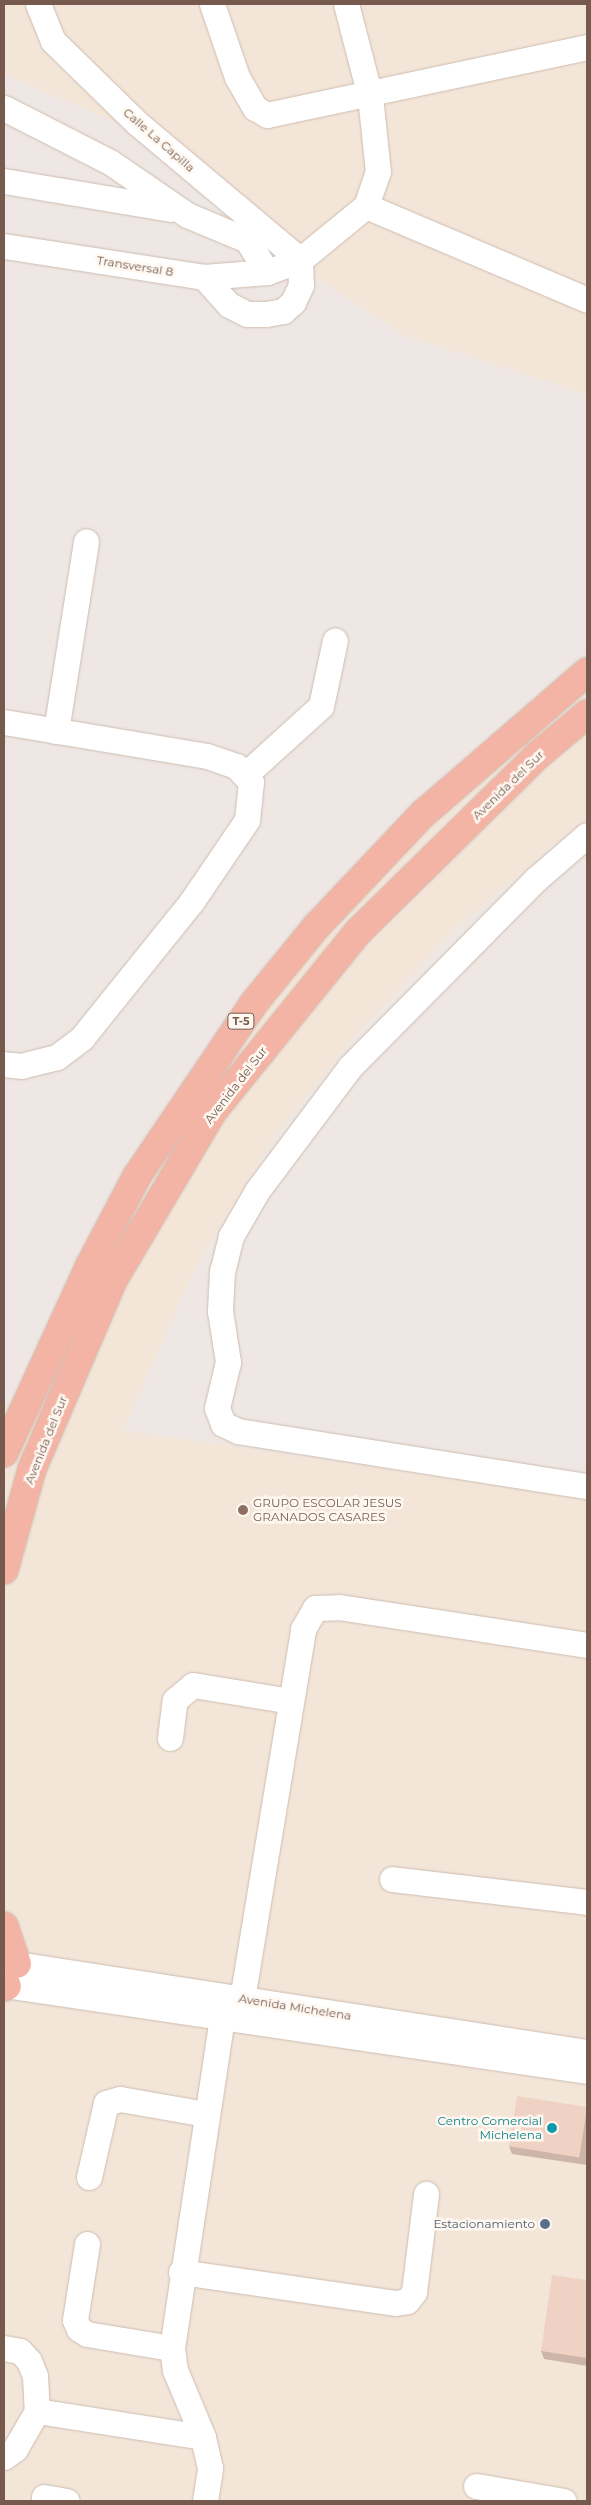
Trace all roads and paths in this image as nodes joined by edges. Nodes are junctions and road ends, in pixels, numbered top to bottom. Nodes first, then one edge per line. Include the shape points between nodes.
1 (38, 4) edge
2 (212, 4) edge
3 (346, 4) edge
4 (587, 47) edge
5 (370, 96) junction
6 (4, 108) edge
7 (4, 181) edge
8 (366, 206) junction
9 (179, 211) junction
10 (4, 246) edge
11 (300, 260) junction
12 (267, 272) junction
13 (204, 277) junction
14 (587, 300) edge
15 (86, 541) dead end
16 (335, 640) dead end
17 (587, 672) edge
18 (587, 714) edge
19 (4, 722) edge
20 (56, 731) junction
21 (246, 774) junction
22 (587, 835) edge
23 (4, 1064) edge
24 (4, 1453) edge
25 (587, 1486) edge
26 (4, 1570) edge
27 (587, 1645) edge
28 (292, 1701) junction
29 (170, 1738) dead end
30 (392, 1879) dead end
31 (587, 1902) edge
32 (4, 1926) edge
33 (7, 1977) edge
34 (242, 1999) junction
35 (222, 2017) junction
36 (587, 2052) edge
37 (587, 2071) edge
38 (206, 2114) junction
39 (89, 2177) dead end
40 (426, 2194) dead end
41 (87, 2244) dead end
42 (181, 2272) junction
43 (4, 2348) edge
44 (172, 2348) junction
45 (37, 2411) junction
46 (203, 2437) junction
47 (4, 2457) edge
48 (476, 2486) dead end
49 (205, 2501) edge
50 (564, 2501) edge

1 - 11 street, Calle La Capilla via 53,41 138,123
2 - 5 street via 230,61 259,112 267,115
3 - 5 street
4 - 5 street
5 - 8 street via 378,172
6 - 9 street via 110,162
7 - 9 street
8 - 11 street, Transversal 8
8 - 14 street
9 - 12 street via 247,240
10 - 13 street, Transversal 8
11 - 12 street, Transversal 8
11 - 13 street via 301,285 293,302 283,311 247,314 229,305
12 - 13 street, Transversal 8
15 - 20 street
16 - 21 street via 321,706
17 - 24 highway, T-5 via 423,814 316,927 254,1002 137,1176 89,1267
18 - 26 highway, Avenida del Sur via 538,754 358,932 213,1111 113,1280 32,1470
19 - 20 street
20 - 21 street via 207,756
21 - 23 street via 251,782 247,820 192,901 82,1038 57,1057 22,1066
22 - 25 street via 536,879 350,1066 257,1191 231,1236 222,1271 220,1311 228,1362 217,1408 223,1424 238,1431
27 - 28 street via 338,1607 314,1608 304,1629
28 - 29 street via 193,1685 174,1700
28 - 34 street
30 - 31 street
32 - 33 highway
33 - 34 street, Avenida Michelena
33 - 35 street, Avenida Michelena
34 - 36 street, Avenida Michelena
35 - 37 street, Avenida Michelena
35 - 38 street
38 - 39 street via 120,2099 106,2103
38 - 42 street
40 - 42 street via 414,2292 407,2301 395,2303
41 - 44 street via 75,2320 79,2329 87,2334
42 - 44 street
43 - 45 street via 20,2351 29,2361 35,2376
44 - 46 street via 175,2370
45 - 46 street
45 - 47 street via 15,2449
46 - 49 street via 210,2468
48 - 50 street

